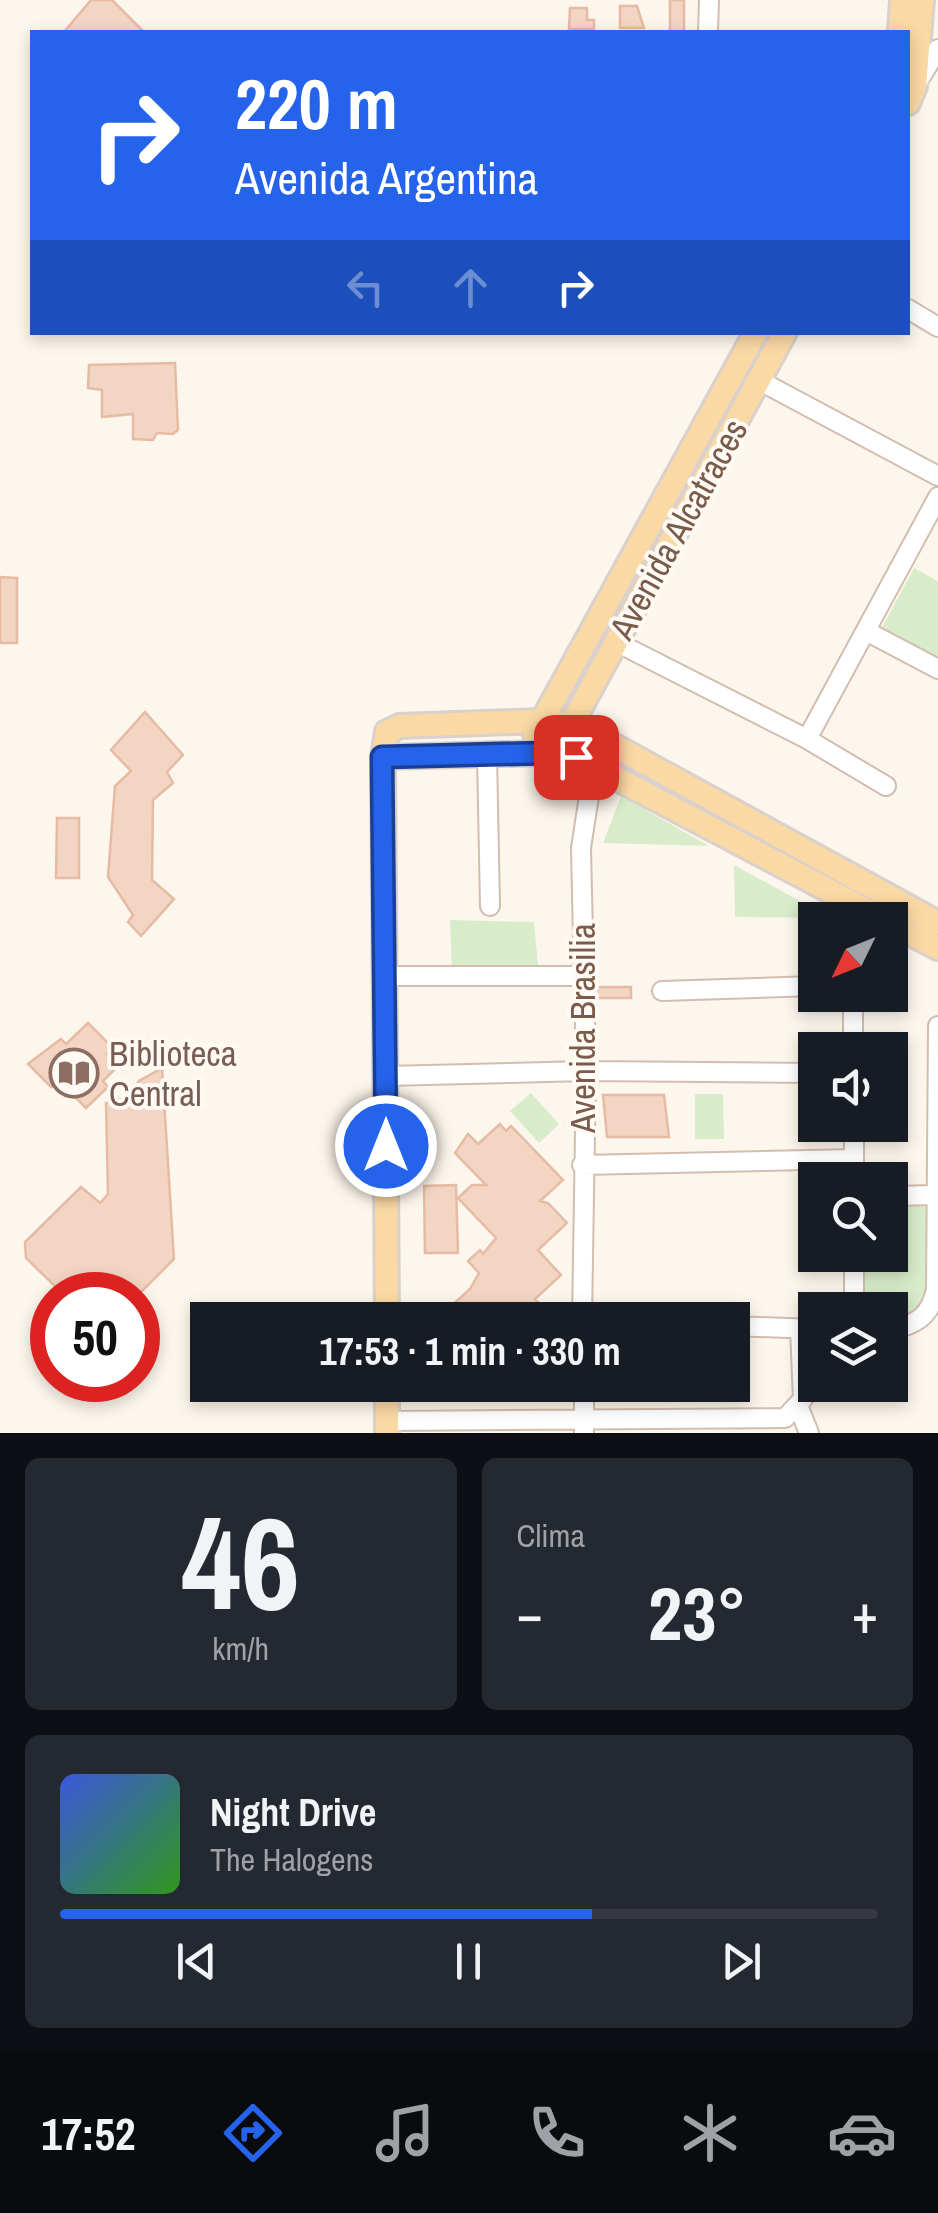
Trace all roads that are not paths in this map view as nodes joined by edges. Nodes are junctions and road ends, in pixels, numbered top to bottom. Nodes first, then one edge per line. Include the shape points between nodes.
1 (709, 0) edge
2 (902, 0) edge
3 (922, 0) edge
4 (708, 30) edge
5 (900, 30) edge
6 (938, 50) edge
7 (911, 94) edge
8 (910, 311) edge
9 (938, 327) edge
10 (754, 335) edge
11 (784, 335) edge
12 (760, 382) junction
13 (938, 476) edge
14 (938, 497) edge
15 (866, 631) junction
16 (616, 642) junction
17 (938, 669) edge
18 (540, 721) junction
19 (571, 725) junction
20 (598, 738) junction
21 (807, 739) junction
22 (487, 755) junction
23 (524, 755) junction
24 (382, 757) junction
25 (584, 761) junction
26 (886, 786) dead end
27 (835, 902) edge
28 (490, 906) dead end
29 (938, 923) edge
30 (908, 932) edge
31 (938, 948) edge
32 (385, 976) junction
33 (581, 976) junction
34 (798, 986) edge
35 (662, 990) dead end
36 (938, 1026) edge
37 (586, 1071) junction
38 (798, 1073) edge
39 (386, 1076) junction
40 (854, 1142) edge
41 (854, 1159) joint
42 (582, 1165) junction
43 (936, 1195) edge
44 (908, 1196) edge
45 (937, 1215) edge
46 (938, 1251) edge
47 (387, 1302) edge
48 (582, 1302) edge
49 (750, 1326) edge
50 (908, 1326) edge
51 (798, 1328) edge
52 (800, 1402) edge
53 (798, 1408) junction
54 (584, 1425) edge
55 (487, 1426) edge
56 (387, 1427) edge
57 (810, 1433) edge

1 - 4 street
2 - 5 main road
3 - 7 main road
6 - 7 street
8 - 9 street
10 - 18 main road
11 - 12 main road, Avenida Alcatraces
12 - 13 street
12 - 16 main road, Avenida Alcatraces
14 - 15 street
15 - 17 street
15 - 21 street
16 - 19 main road, Avenida Alcatraces
16 - 21 street
18 - 19 main road
18 - 23 main road
18 - 24 main road via 400,726 387,732
19 - 20 main road
20 - 25 street, Avenida Brasilia
20 - 29 main road
21 - 26 street
22 - 23 main road
22 - 24 main road
22 - 28 street
23 - 25 main road
24 - 32 main road
25 - 27 main road
25 - 33 street, Avenida Brasilia
30 - 31 main road
32 - 33 street
32 - 39 main road
33 - 37 street, Avenida Brasilia
34 - 35 street
36 - 43 street
37 - 38 street
37 - 39 street
37 - 42 street, Avenida Brasilia
39 - 47 main road
40 - 41 street
41 - 42 street
42 - 48 street, Avenida Brasilia
43 - 44 street
43 - 45 street
45 - 46 street
46 - 50 street via 932,1306
49 - 51 street
52 - 53 street
53 - 54 street via 769,1420
53 - 57 street
54 - 55 street
55 - 56 street

